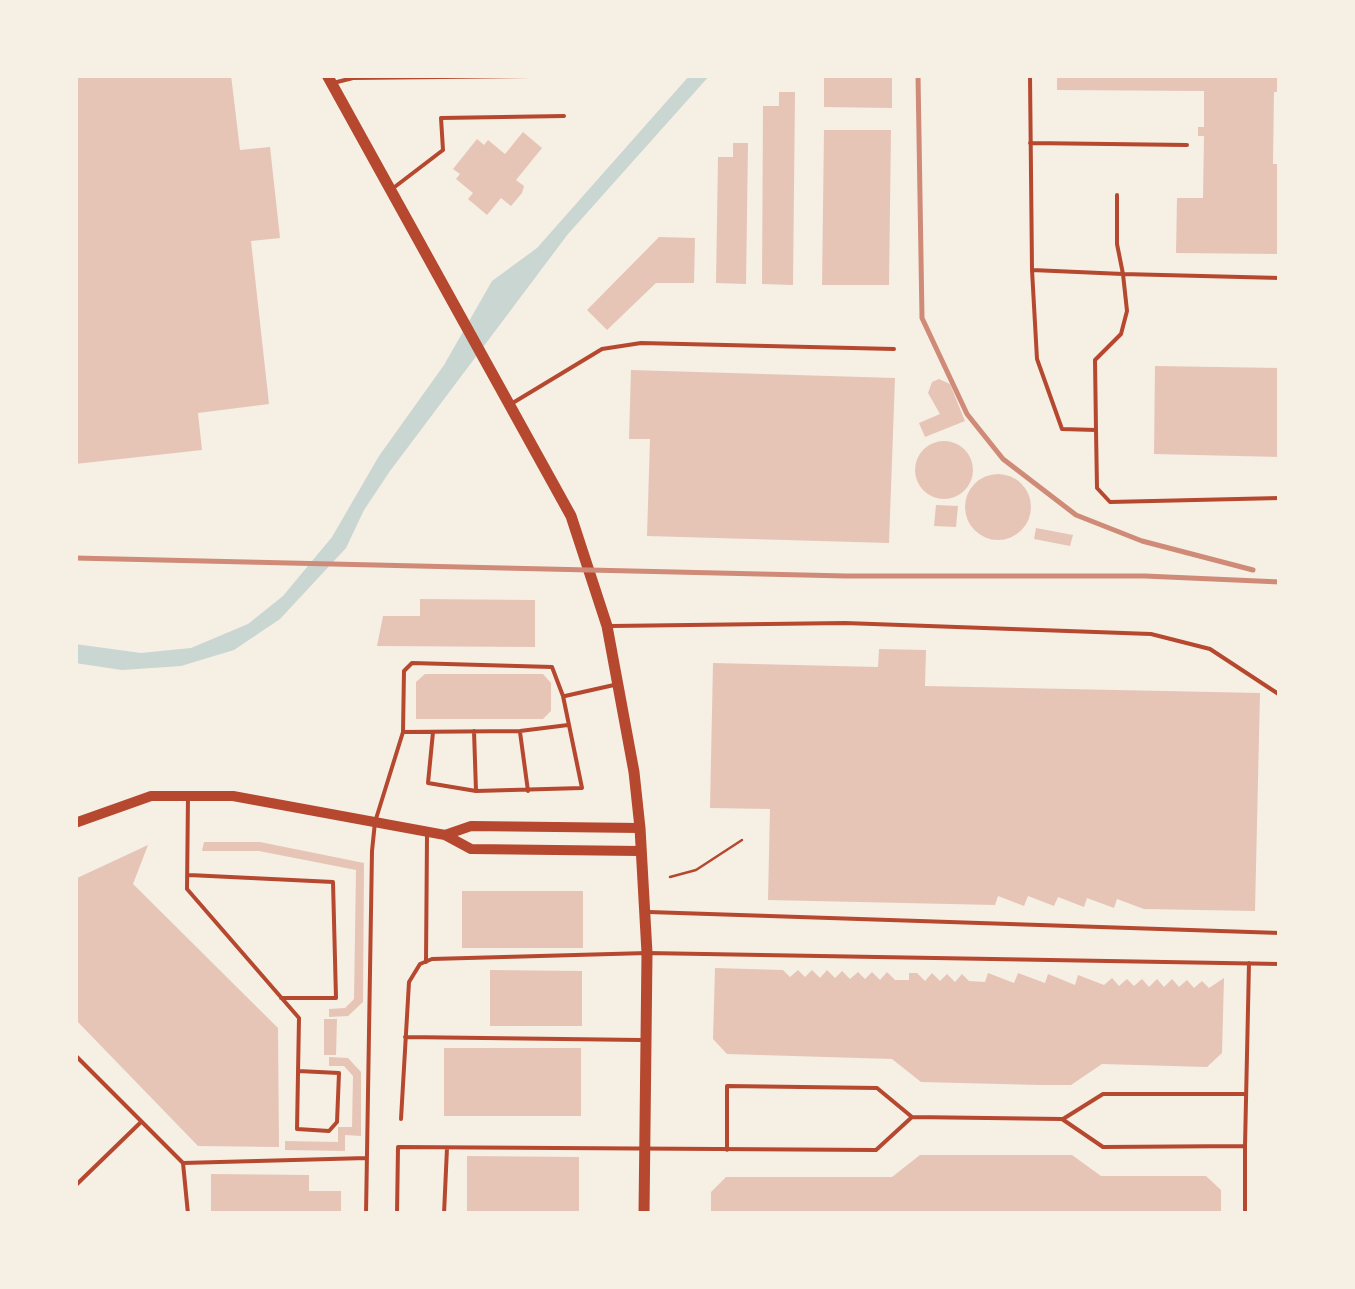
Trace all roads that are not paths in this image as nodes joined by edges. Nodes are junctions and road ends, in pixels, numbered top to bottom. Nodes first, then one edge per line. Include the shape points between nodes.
1 (620, 75) edge
2 (1030, 75) edge
3 (367, 76) edge
4 (330, 79) edge
5 (564, 116) dead end
6 (1030, 144) junction
7 (1187, 145) dead end
8 (392, 189) junction
9 (1118, 196) dead end
10 (1032, 270) junction
11 (1123, 274) junction
12 (1280, 278) edge
13 (894, 349) dead end
14 (511, 404) junction
15 (1096, 430) junction
16 (1280, 498) edge
17 (606, 626) junction
18 (618, 684) junction
19 (1280, 695) edge
20 (563, 696) junction
21 (568, 725) junction
22 (520, 731) junction
23 (403, 732) junction
24 (432, 732) junction
25 (474, 732) junction
26 (476, 791) junction
27 (528, 792) junction
28 (188, 796) junction
29 (375, 822) junction
30 (75, 824) edge
31 (640, 828) junction
32 (428, 831) junction
33 (445, 834) junction
34 (640, 852) junction
35 (187, 874) junction
36 (644, 912) junction
37 (1280, 932) edge
38 (647, 953) junction
39 (426, 962) junction
40 (1249, 963) junction
41 (1280, 964) edge
42 (282, 998) junction
43 (405, 1037) junction
44 (646, 1040) junction
45 (75, 1055) edge
46 (298, 1072) junction
47 (1246, 1094) junction
48 (912, 1117) junction
49 (401, 1119) dead end
50 (1062, 1119) junction
51 (141, 1122) junction
52 (1245, 1146) junction
53 (446, 1148) junction
54 (644, 1150) junction
55 (728, 1150) junction
56 (368, 1158) junction
57 (183, 1163) junction
58 (75, 1186) edge
59 (188, 1214) edge
60 (366, 1214) edge
61 (397, 1214) edge
62 (444, 1214) edge
63 (644, 1214) edge
64 (1245, 1214) edge

1 - 3 lane
2 - 6 lane
3 - 4 lane
4 - 8 main road
5 - 8 lane via 440,118 443,150
6 - 7 lane
6 - 10 lane
8 - 14 main road
9 - 11 lane
10 - 11 lane
10 - 15 lane via 1037,358 1062,429
11 - 12 lane
11 - 15 lane via 1127,311 1120,334 1094,360
13 - 14 lane via 641,343 602,350
14 - 17 main road via 571,516
15 - 16 lane via 1097,488 1110,502
17 - 18 main road
17 - 19 lane via 845,622 1152,634 1210,649
18 - 20 lane
18 - 31 main road
20 - 21 lane
20 - 23 lane via 552,667 412,663 404,671
21 - 22 lane
21 - 27 lane via 582,788
22 - 25 lane
22 - 27 lane
23 - 24 lane
23 - 29 lane
24 - 25 lane
24 - 26 lane via 428,783
25 - 26 lane
26 - 27 lane
28 - 29 street via 232,796
28 - 30 street via 151,796
28 - 35 lane
29 - 32 street
29 - 56 lane
31 - 33 street via 471,826
31 - 34 main road
32 - 33 street
32 - 39 lane
33 - 34 street via 471,849
34 - 36 main road
35 - 42 lane via 187,888
35 - 42 lane via 333,882 336,998
36 - 37 lane
36 - 38 main road
38 - 39 lane
38 - 40 lane
38 - 44 main road
39 - 43 lane via 410,982
40 - 41 lane
40 - 47 lane
42 - 46 lane via 299,1018
43 - 44 lane
43 - 49 lane
44 - 54 main road
45 - 51 lane
46 - 46 lane via 297,1128 329,1130 337,1122 339,1073
47 - 50 lane via 1103,1094
47 - 52 lane
48 - 50 lane
48 - 55 lane via 876,1150
48 - 55 lane via 876,1088 727,1086
50 - 52 lane via 1103,1147
51 - 57 lane
51 - 58 lane
52 - 64 lane
53 - 54 lane
53 - 61 lane via 398,1148
53 - 62 lane
54 - 55 lane
54 - 63 main road
56 - 57 lane
56 - 60 lane
57 - 59 lane

